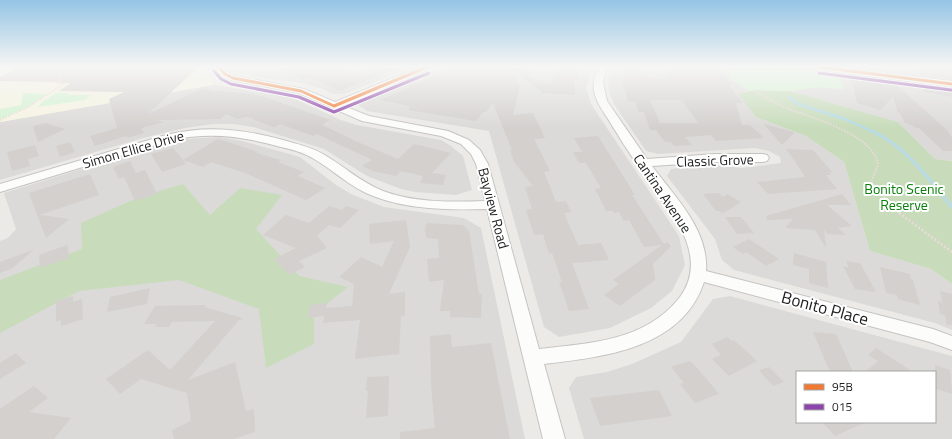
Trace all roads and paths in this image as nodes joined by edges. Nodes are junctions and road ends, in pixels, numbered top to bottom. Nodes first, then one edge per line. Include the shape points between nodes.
1 (58, 87) edge
2 (282, 87) edge
3 (378, 87) edge
4 (599, 87) edge
5 (754, 90) dead end
6 (334, 106) junction
7 (0, 120) edge
8 (763, 158) dead end
9 (643, 163) junction
10 (0, 188) edge
11 (493, 205) junction
12 (952, 252) edge
13 (698, 275) junction
14 (952, 343) edge
15 (533, 357) junction
16 (554, 439) edge

1 - 7 path via 28,107
2 - 6 street, Bayview Road via 300,91
3 - 6 street
4 - 9 street, Cantina Avenue via 602,101
5 - 12 path via 775,103 838,129 867,145 874,153 878,164 872,184 886,202 912,225
6 - 11 street, Bayview Road via 366,119 444,133 465,142 476,152 482,164
8 - 9 street, Classic Grove
9 - 13 street, Cantina Avenue via 691,233 699,258
10 - 11 street, Simon Ellice Drive via 170,137 220,131 244,133 305,150 319,156 360,186 393,198 438,204
11 - 15 street, Bayview Road
13 - 14 street, Bonito Place
13 - 15 street, Cantina Avenue via 680,310 659,328 616,346
15 - 16 street, Bayview Road

